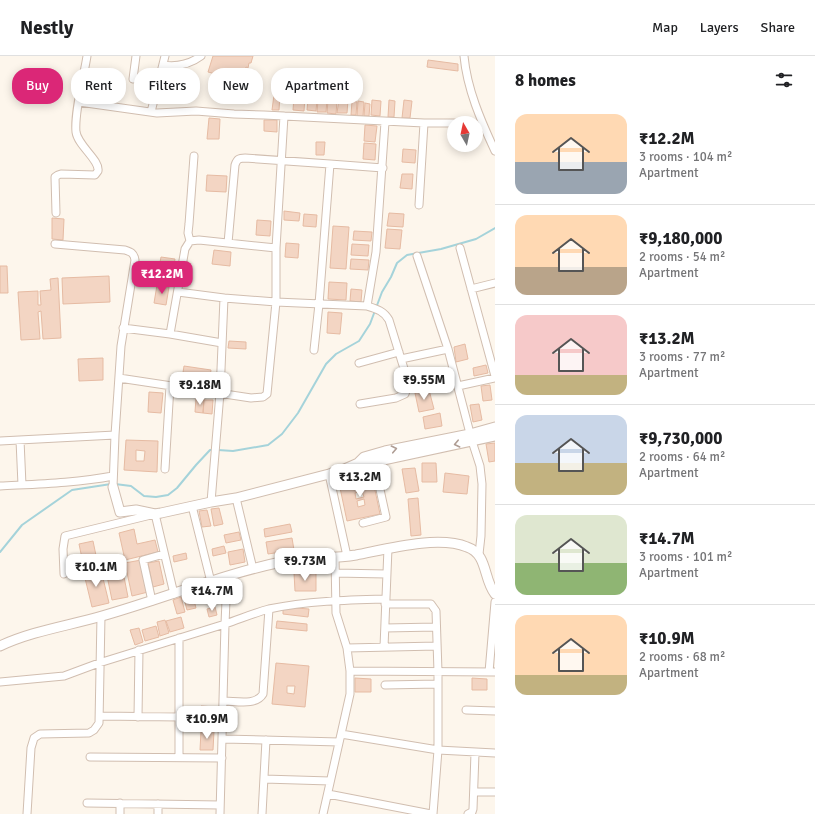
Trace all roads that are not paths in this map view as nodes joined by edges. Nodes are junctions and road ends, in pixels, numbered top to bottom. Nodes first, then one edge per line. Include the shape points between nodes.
1 (87, 56) edge
2 (136, 56) edge
3 (165, 56) edge
4 (201, 56) edge
5 (464, 56) edge
6 (163, 66) junction
7 (85, 68) edge
8 (133, 78) dead end
9 (79, 104) edge
10 (93, 104) edge
11 (151, 112) junction
12 (284, 116) junction
13 (477, 116) edge
14 (385, 122) junction
15 (424, 123) junction
16 (447, 123) edge
17 (483, 130) edge
18 (495, 151) edge
19 (194, 156) dead end
20 (282, 160) junction
21 (330, 164) junction
22 (383, 168) junction
23 (419, 205) dead end
24 (56, 213) dead end
25 (190, 241) junction
26 (228, 243) junction
27 (55, 244) dead end
28 (276, 248) junction
29 (460, 248) dead end
30 (417, 256) dead end
31 (495, 283) edge
32 (471, 289) junction
33 (178, 292) junction
34 (224, 298) junction
35 (276, 302) junction
36 (320, 304) junction
37 (369, 306) junction
38 (123, 328) junction
39 (170, 334) junction
40 (222, 343) junction
41 (448, 349) junction
42 (314, 350) dead end
43 (400, 355) junction
44 (359, 363) dead end
45 (495, 377) edge
46 (119, 378) junction
47 (170, 386) junction
48 (458, 386) junction
49 (220, 393) junction
50 (360, 404) dead end
51 (495, 427) edge
52 (115, 435) junction
53 (495, 436) edge
54 (471, 437) junction
55 (20, 440) junction
56 (0, 441) edge
57 (374, 462) junction
58 (358, 463) junction
59 (165, 469) dead end
60 (329, 474) junction
61 (113, 481) junction
62 (22, 485) junction
63 (0, 486) edge
64 (236, 498) junction
65 (211, 502) junction
66 (192, 506) junction
67 (155, 514) junction
68 (362, 523) dead end
69 (388, 548) junction
70 (164, 554) junction
71 (479, 554) junction
72 (347, 556) junction
73 (335, 557) junction
74 (253, 569) junction
75 (335, 573) junction
76 (64, 574) dead end
77 (386, 574) junction
78 (227, 577) junction
79 (211, 582) junction
80 (174, 594) junction
81 (495, 594) edge
82 (335, 600) junction
83 (152, 601) junction
84 (385, 601) junction
85 (495, 602) edge
86 (269, 609) junction
87 (101, 616) junction
88 (225, 624) junction
89 (436, 627) junction
90 (384, 628) junction
91 (179, 638) junction
92 (0, 646) edge
93 (437, 646) junction
94 (384, 647) junction
95 (347, 648) junction
96 (139, 650) junction
97 (99, 663) junction
98 (350, 671) junction
99 (438, 672) junction
100 (492, 672) edge
101 (0, 682) edge
102 (438, 684) junction
103 (385, 685) dead end
104 (224, 701) junction
105 (466, 710) dead end
106 (495, 711) edge
107 (100, 716) junction
108 (138, 717) junction
109 (179, 717) junction
110 (341, 734) junction
111 (223, 739) junction
112 (266, 740) junction
113 (338, 742) junction
114 (438, 750) junction
115 (475, 753) junction
116 (495, 753) edge
117 (179, 756) junction
118 (90, 757) dead end
119 (222, 758) junction
120 (264, 779) junction
121 (330, 781) junction
122 (474, 792) junction
123 (495, 792) edge
124 (328, 794) junction
125 (87, 803) dead end
126 (120, 803) junction
127 (158, 804) junction
128 (220, 805) junction
129 (472, 813) edge
130 (27, 814) edge
131 (120, 814) edge
132 (158, 814) edge
133 (220, 814) edge
134 (262, 814) edge
135 (323, 814) edge
136 (432, 814) edge

1 - 7 street
2 - 8 street
3 - 6 street
4 - 6 street via 183,65
5 - 13 street
6 - 11 street
9 - 24 street via 76,126 78,137 98,166 98,171 95,175 58,175
10 - 11 street
11 - 12 street via 196,111
12 - 14 street
12 - 20 street
14 - 15 street
14 - 22 street
15 - 16 street
15 - 23 street
17 - 18 street
19 - 25 street via 188,234
20 - 21 street
20 - 26 street via 237,160
20 - 28 street
21 - 22 street
21 - 36 street
22 - 37 street
25 - 26 street
25 - 33 street via 185,249
26 - 28 street
27 - 38 street via 125,250 134,254
28 - 35 street
29 - 32 street
30 - 41 street
31 - 32 street
32 - 45 street
33 - 34 street
33 - 39 street
34 - 35 street
34 - 40 street
35 - 36 street
35 - 49 street via 267,394 259,398
36 - 37 street
36 - 42 street
37 - 43 street via 386,314
38 - 39 street
38 - 46 street
39 - 40 street
40 - 49 street
41 - 43 street
41 - 48 street
43 - 44 street
43 - 50 street via 407,384 405,394
45 - 48 street
46 - 47 street
46 - 52 street
47 - 49 street
47 - 59 street
48 - 54 street
49 - 65 street
51 - 54 street
52 - 55 street
52 - 61 street
53 - 54 street
54 -> 57 street
58 -> 54 street via 364,457 385,451
54 - 71 street via 480,466 482,484
55 - 56 street
55 - 62 street
57 - 58 street
57 - 68 street via 386,517
58 - 60 street
60 - 64 street
60 - 72 street
61 - 62 street via 98,479
61 - 67 street via 120,512 136,510
62 - 63 street
64 - 65 street
64 - 74 street
65 - 66 street
66 - 67 street
66 - 79 street
67 - 70 street
67 - 76 street via 65,536
69 - 71 street via 446,543 468,547
69 - 72 street
69 - 77 street
70 - 80 street
70 - 83 street via 142,560
71 - 81 street
72 - 73 street
73 - 74 street via 300,559
73 - 75 street
74 - 78 street
75 - 77 street
75 - 82 street
77 - 84 street
78 - 79 street
78 - 88 street
79 - 80 street
80 - 83 street
82 - 84 street
82 - 86 street
82 - 95 street via 338,623
83 - 87 street
84 - 89 street via 431,604 436,610
84 - 90 street
85 - 100 street
86 - 88 street
86 - 104 street via 263,694 258,700
87 - 92 street via 29,634
87 - 97 street
88 - 91 street
88 - 104 street
89 - 90 street
89 - 93 street
90 - 94 street
91 - 96 street
91 - 109 street
93 - 94 street
93 - 99 street
94 - 95 street
95 - 98 street
96 - 97 street
96 - 108 street
97 - 101 street via 64,676
97 - 107 street
98 - 99 street
98 - 110 street via 350,694
99 - 100 street
99 - 102 street
102 - 103 street
102 - 114 street
104 - 111 street
105 - 106 street
107 - 108 street
107 - 130 street via 99,723 89,732 40,734 34,738 31,748
108 - 109 street
109 - 117 street
110 - 113 street
110 - 114 street
111 - 112 street
111 - 119 street
112 - 113 street
112 - 120 street
113 - 121 street
114 - 115 street
114 - 136 street
115 - 116 street
115 - 122 street
117 - 118 street
117 - 119 street
119 - 128 street
120 - 121 street
120 - 134 street
121 - 124 street
122 - 123 street
122 - 129 street
124 - 135 street
124 - 136 street
125 - 126 street
126 - 127 street
126 - 131 street
127 - 128 street
127 - 132 street
128 - 133 street

